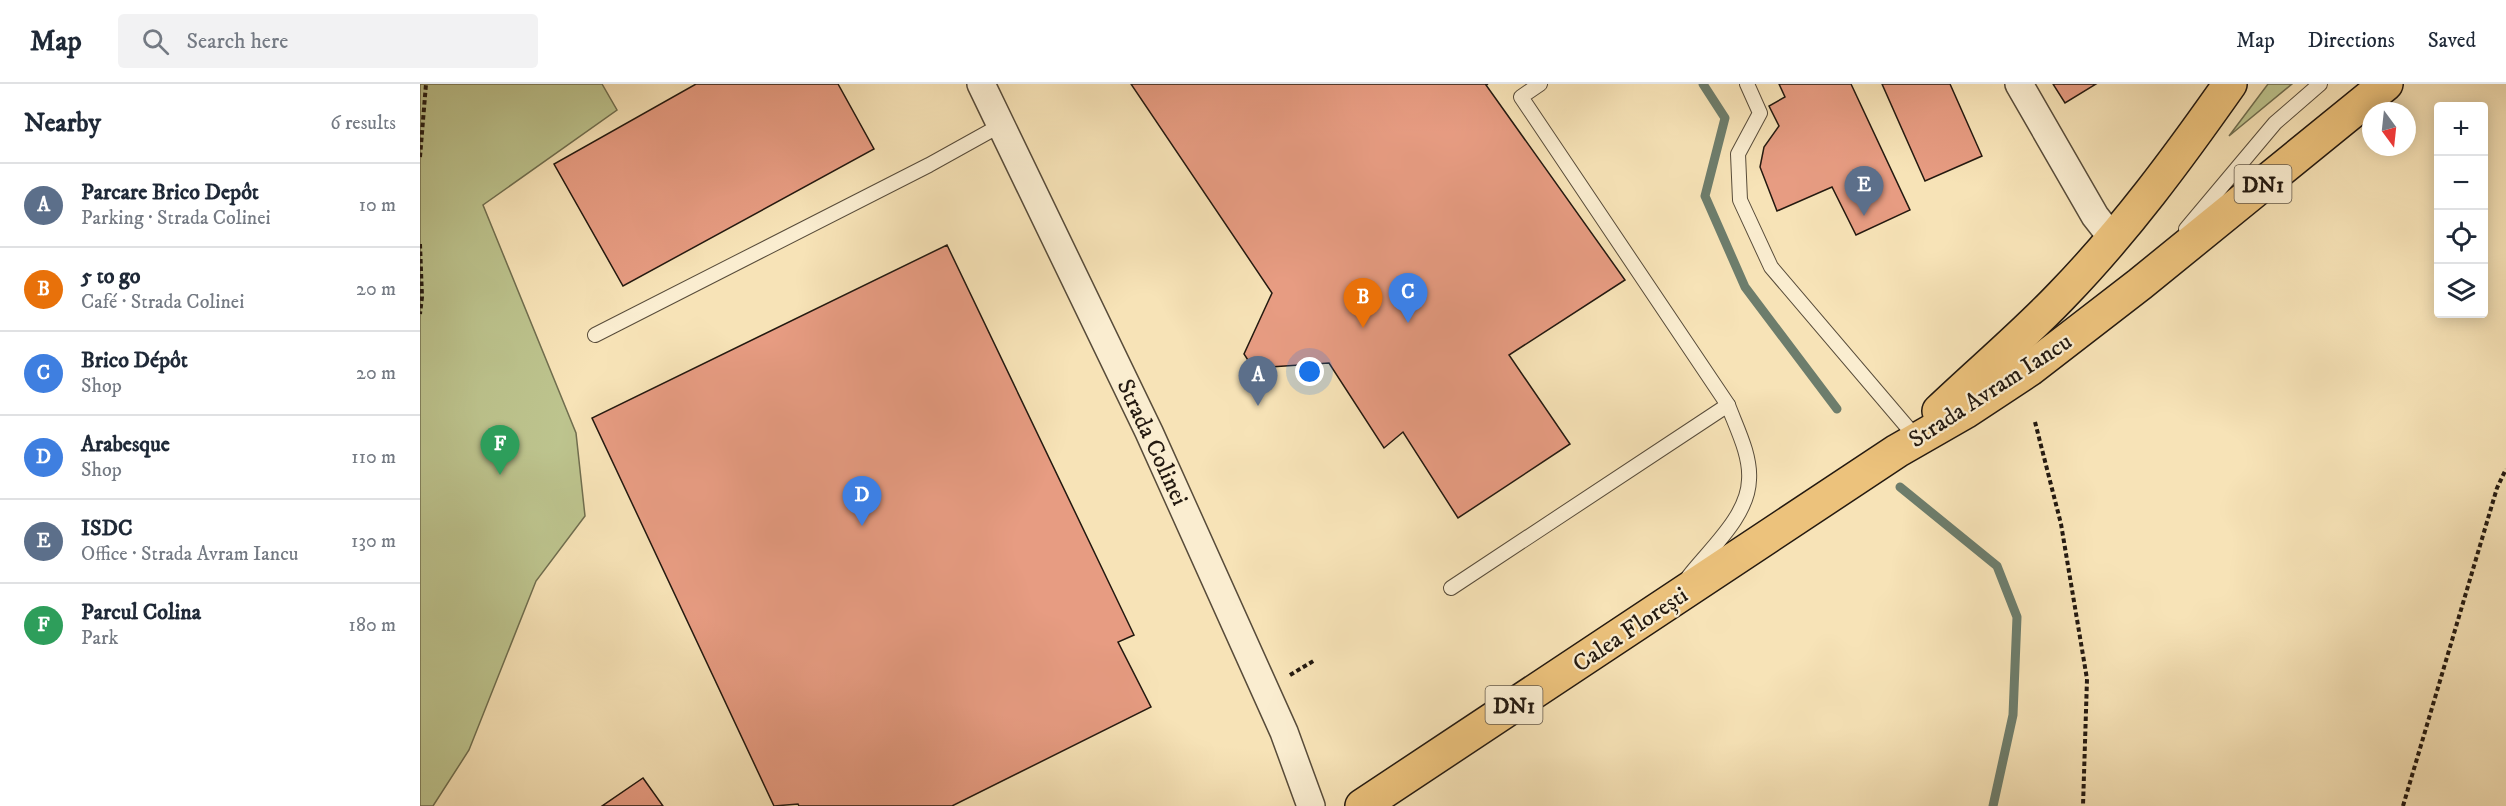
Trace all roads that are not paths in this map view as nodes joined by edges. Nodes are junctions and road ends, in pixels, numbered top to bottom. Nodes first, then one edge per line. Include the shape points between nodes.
1 (981, 84) edge
2 (1540, 84) edge
3 (1748, 84) edge
4 (2019, 84) edge
5 (2230, 84) edge
6 (2320, 84) edge
7 (2386, 84) edge
8 (1001, 125) junction
9 (2113, 239) junction
10 (2140, 284) junction
11 (595, 335) dead end
12 (1728, 405) junction
13 (1900, 447) junction
14 (1451, 588) dead end
15 (1666, 604) junction
16 (1311, 806) edge
17 (1362, 806) edge

1 - 8 street, Strada Colinei
2 - 12 lane via 1521,97
3 - 13 lane via 1760,113 1738,154 1740,200 1771,267
4 - 9 street via 2095,216
5 - 9 main road, Strada Avram Iancu / DN1 via 2172,166
6 - 10 lane via 2275,123
7 - 10 main road, Strada Avram Iancu / DN1
8 - 11 lane
8 - 16 street, Strada Colinei via 1149,432 1284,732
9 - 13 main road, Strada Avram Iancu / DN1 via 2061,296
10 - 13 main road, Strada Avram Iancu / DN1 via 2030,369 1965,412
12 - 14 lane
12 - 15 lane via 1746,457 1750,479 1746,500
13 - 15 main road, Calea Florești / DN1
15 - 17 main road, Calea Florești / DN1

